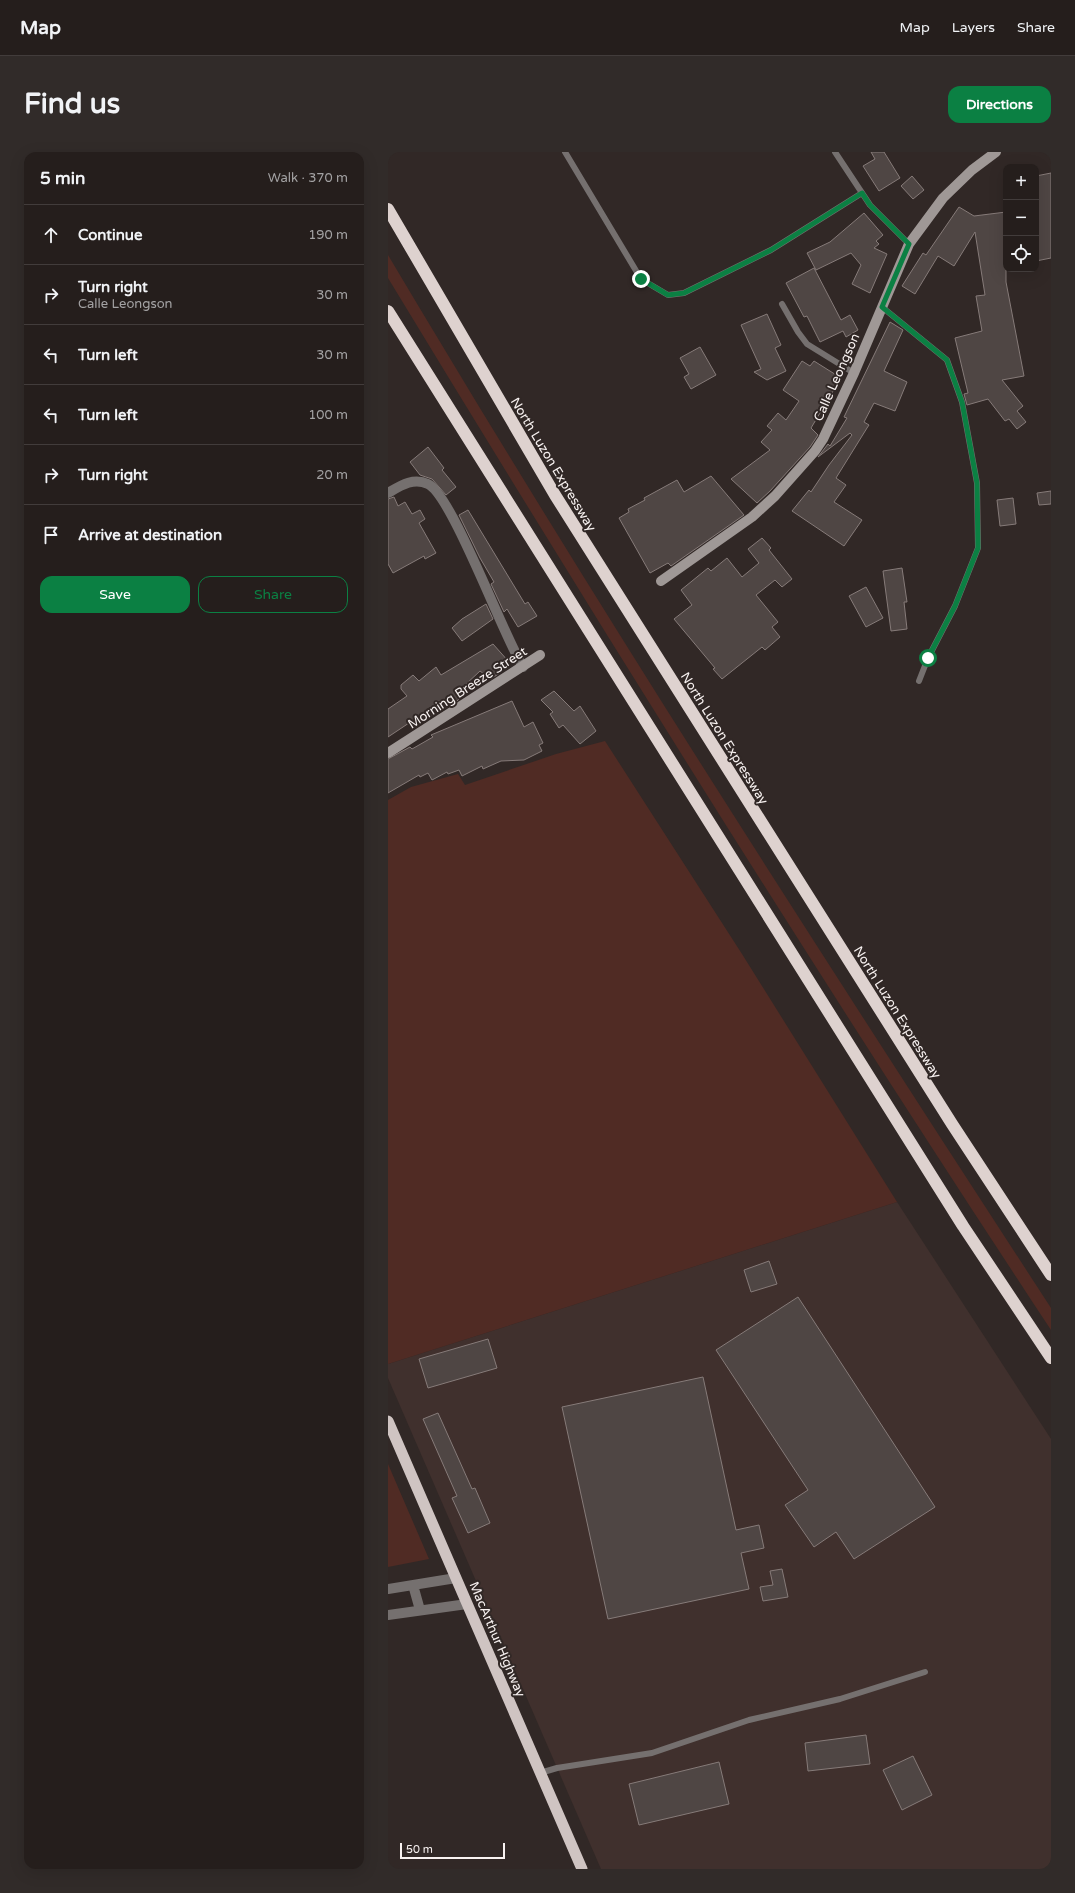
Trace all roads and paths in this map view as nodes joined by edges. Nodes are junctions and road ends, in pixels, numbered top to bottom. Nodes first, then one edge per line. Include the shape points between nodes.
1 (566, 152) edge
2 (835, 152) edge
3 (996, 152) edge
4 (862, 193) junction
5 (388, 209) edge
6 (909, 244) junction
7 (782, 304) dead end
8 (882, 307) junction
9 (388, 311) edge
10 (854, 373) junction
11 (388, 492) edge
12 (661, 581) dead end
13 (540, 655) dead end
14 (523, 667) junction
15 (918, 681) dead end
16 (388, 753) edge
17 (1051, 1275) edge
18 (1051, 1358) edge
19 (388, 1421) edge
20 (456, 1578) junction
21 (414, 1585) junction
22 (388, 1589) edge
23 (467, 1604) junction
24 (420, 1610) junction
25 (388, 1615) edge
26 (925, 1672) dead end
27 (540, 1773) junction
28 (582, 1869) edge

1 - 4 lane via 641,279 668,295 684,293 771,250
2 - 4 lane
3 - 6 main road, Calle Leongson via 972,170 944,198
4 - 6 lane via 870,205
5 - 17 highway, North Luzon Expressway via 554,495
6 - 8 main road, Calle Leongson
7 - 10 lane via 807,344
8 - 10 main road, Calle Leongson
8 - 15 lane via 947,360 962,402 977,483 978,548 955,606
9 - 18 highway via 959,1219
10 - 12 main road, Calle Leongson via 823,439 776,496 752,517
11 - 14 street via 411,481 420,481 432,486 439,495 465,543
13 - 14 main road, Morning Breeze Street
14 - 16 main road, Morning Breeze Street
19 - 20 highway, MacArthur Highway
20 - 21 street
20 - 23 highway, MacArthur Highway
21 - 22 street
21 - 24 street
23 - 24 street
23 - 27 highway, MacArthur Highway
24 - 25 street
26 - 27 lane via 840,1700 749,1720 652,1753
27 - 28 highway, MacArthur Highway

